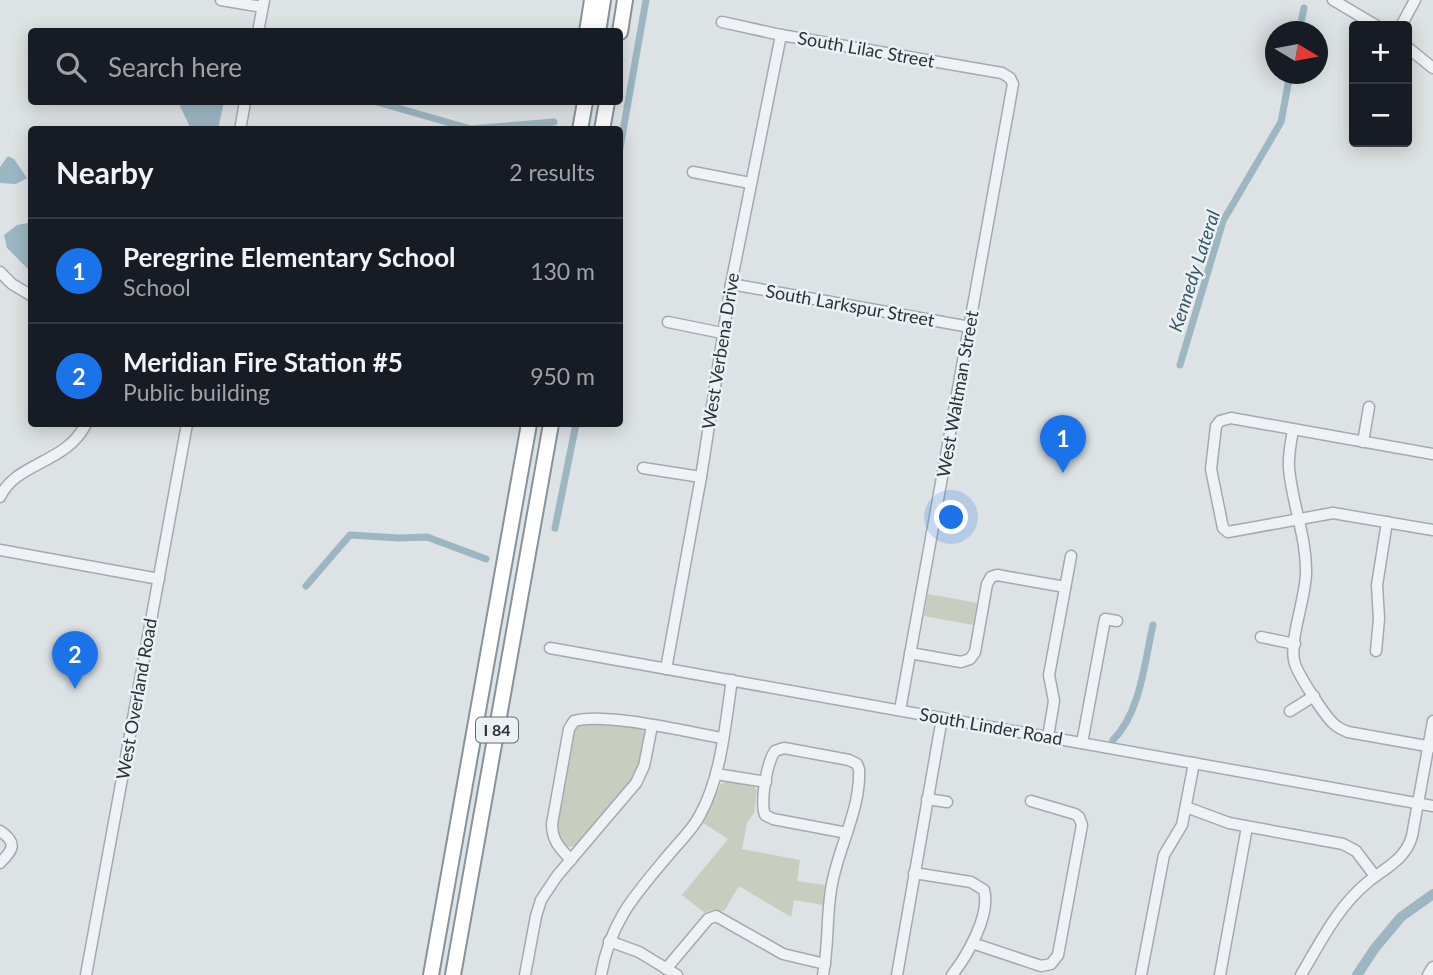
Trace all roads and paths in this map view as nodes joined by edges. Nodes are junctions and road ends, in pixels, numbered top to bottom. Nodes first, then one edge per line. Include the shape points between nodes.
1 (221, 0) edge
2 (592, 0) edge
3 (603, 0) edge
4 (625, 0) edge
5 (1333, 0) edge
6 (1415, 0) edge
7 (263, 4) edge
8 (1369, 21) edge
9 (1404, 21) edge
10 (722, 22) dead end
11 (259, 28) edge
12 (588, 28) edge
13 (599, 28) edge
14 (621, 28) edge
15 (780, 35) junction
16 (1412, 51) edge
17 (1433, 68) edge
18 (1010, 78) joint
19 (245, 105) edge
20 (575, 105) edge
21 (584, 105) edge
22 (606, 105) edge
23 (241, 126) edge
24 (572, 126) edge
25 (581, 126) edge
26 (603, 126) edge
27 (693, 172) dead end
28 (750, 183) junction
29 (0, 272) edge
30 (731, 284) junction
31 (28, 294) edge
32 (668, 322) dead end
33 (970, 327) junction
34 (722, 333) junction
35 (1369, 407) dead end
36 (84, 427) edge
37 (186, 427) edge
38 (528, 427) edge
39 (550, 427) edge
40 (1293, 430) junction
41 (1363, 442) junction
42 (1433, 454) edge
43 (643, 468) dead end
44 (701, 477) junction
45 (0, 497) edge
46 (1299, 519) junction
47 (1387, 522) junction
48 (1433, 530) edge
49 (0, 550) edge
50 (1071, 555) dead end
51 (159, 579) junction
52 (1065, 587) junction
53 (1117, 621) dead end
54 (1261, 637) dead end
55 (1295, 644) junction
56 (550, 648) dead end
57 (1376, 651) dead end
58 (910, 653) junction
59 (666, 669) junction
60 (732, 680) junction
61 (1314, 696) junction
62 (900, 710) junction
63 (1290, 711) dead end
64 (942, 718) junction
65 (1433, 721) edge
66 (652, 726) junction
67 (1048, 737) junction
68 (722, 738) junction
69 (1082, 743) junction
70 (1431, 747) edge
71 (1194, 763) junction
72 (716, 774) junction
73 (766, 782) junction
74 (928, 799) junction
75 (1031, 801) dead end
76 (947, 802) dead end
77 (1418, 803) junction
78 (1433, 806) edge
79 (1186, 807) junction
80 (1247, 827) junction
81 (0, 831) edge
82 (847, 833) junction
83 (571, 860) junction
84 (0, 863) edge
85 (914, 873) junction
86 (1375, 876) junction
87 (609, 942) junction
88 (972, 943) junction
89 (1433, 967) edge
90 (666, 969) junction
91 (824, 969) edge
92 (86, 975) edge
93 (431, 975) edge
94 (453, 975) edge
95 (525, 975) edge
96 (601, 975) edge
97 (677, 975) edge
98 (897, 975) edge
99 (952, 975) edge
100 (1141, 975) edge
101 (1220, 975) edge
102 (1301, 975) edge
103 (1428, 975) edge

1 - 7 street
2 - 12 highway
3 - 13 highway
4 - 14 highway
5 - 8 street
6 - 9 street
7 - 11 street
10 - 15 street, South Lilac Street
15 - 18 street, South Lilac Street
15 - 28 street, West Verbena Drive
16 - 17 street
18 - 33 street, West Waltman Street via 1013,94
19 - 23 street
20 - 24 highway
21 - 25 highway
22 - 26 highway
27 - 28 street
28 - 30 street, West Verbena Drive
29 - 31 street
30 - 33 street, South Larkspur Street
30 - 34 street, West Verbena Drive
32 - 34 street
33 - 58 street, West Waltman Street
34 - 44 street, West Verbena Drive
35 - 41 street
36 - 45 street via 63,451 16,476
37 - 51 street, West Overland Road
38 - 93 highway, I 84
39 - 94 highway, I 84
40 - 41 street
40 - 46 street via 1289,468
40 - 46 street via 1231,418 1220,421 1211,469 1223,527 1228,532
41 - 42 street
43 - 44 street
44 - 59 street, West Verbena Drive
46 - 47 street via 1333,513
46 - 55 street via 1306,576
47 - 48 street
47 - 57 street via 1377,585
49 - 51 street
50 - 52 street
51 - 92 street, West Overland Road
52 - 58 street via 991,577 970,659 961,662
52 - 67 street via 1049,675 1055,701
53 - 69 street via 1105,619
54 - 55 street
55 - 61 street via 1294,661
56 - 59 street, South Linder Road
58 - 62 street, West Waltman Street
59 - 60 street, South Linder Road
60 - 62 street, South Linder Road
60 - 68 street
61 - 63 street
61 - 70 street via 1337,727 1348,732
62 - 64 street, South Linder Road
64 - 67 street, South Linder Road
64 - 74 street
65 - 70 street
66 - 68 street
66 - 83 street via 636,783
66 - 83 street via 583,718 569,729 552,835
67 - 69 street, South Linder Road
68 - 72 street
69 - 71 street, South Linder Road
70 - 77 street
71 - 77 street, South Linder Road
71 - 79 street
72 - 73 street
72 - 87 street via 699,818 626,907
73 - 82 street via 765,815
73 - 82 street via 770,759 784,748 857,764 860,773
74 - 76 street
74 - 85 street
75 - 88 street via 1079,817 1082,834 1058,955 1051,964 1041,966
77 - 78 street, South Linder Road
77 - 86 street via 1407,850
79 - 80 street
79 - 100 street via 1182,825 1164,855
80 - 86 street via 1350,847
80 - 101 street
81 - 84 street via 12,846
82 - 91 street via 832,886
83 - 95 street via 541,900
85 - 88 street via 971,882 984,890 985,905
85 - 98 street
86 - 102 street via 1339,913
87 - 90 street via 639,952
87 - 96 street
88 - 99 street
89 - 103 street
90 - 91 street via 708,919 716,916 783,954
90 - 97 street

